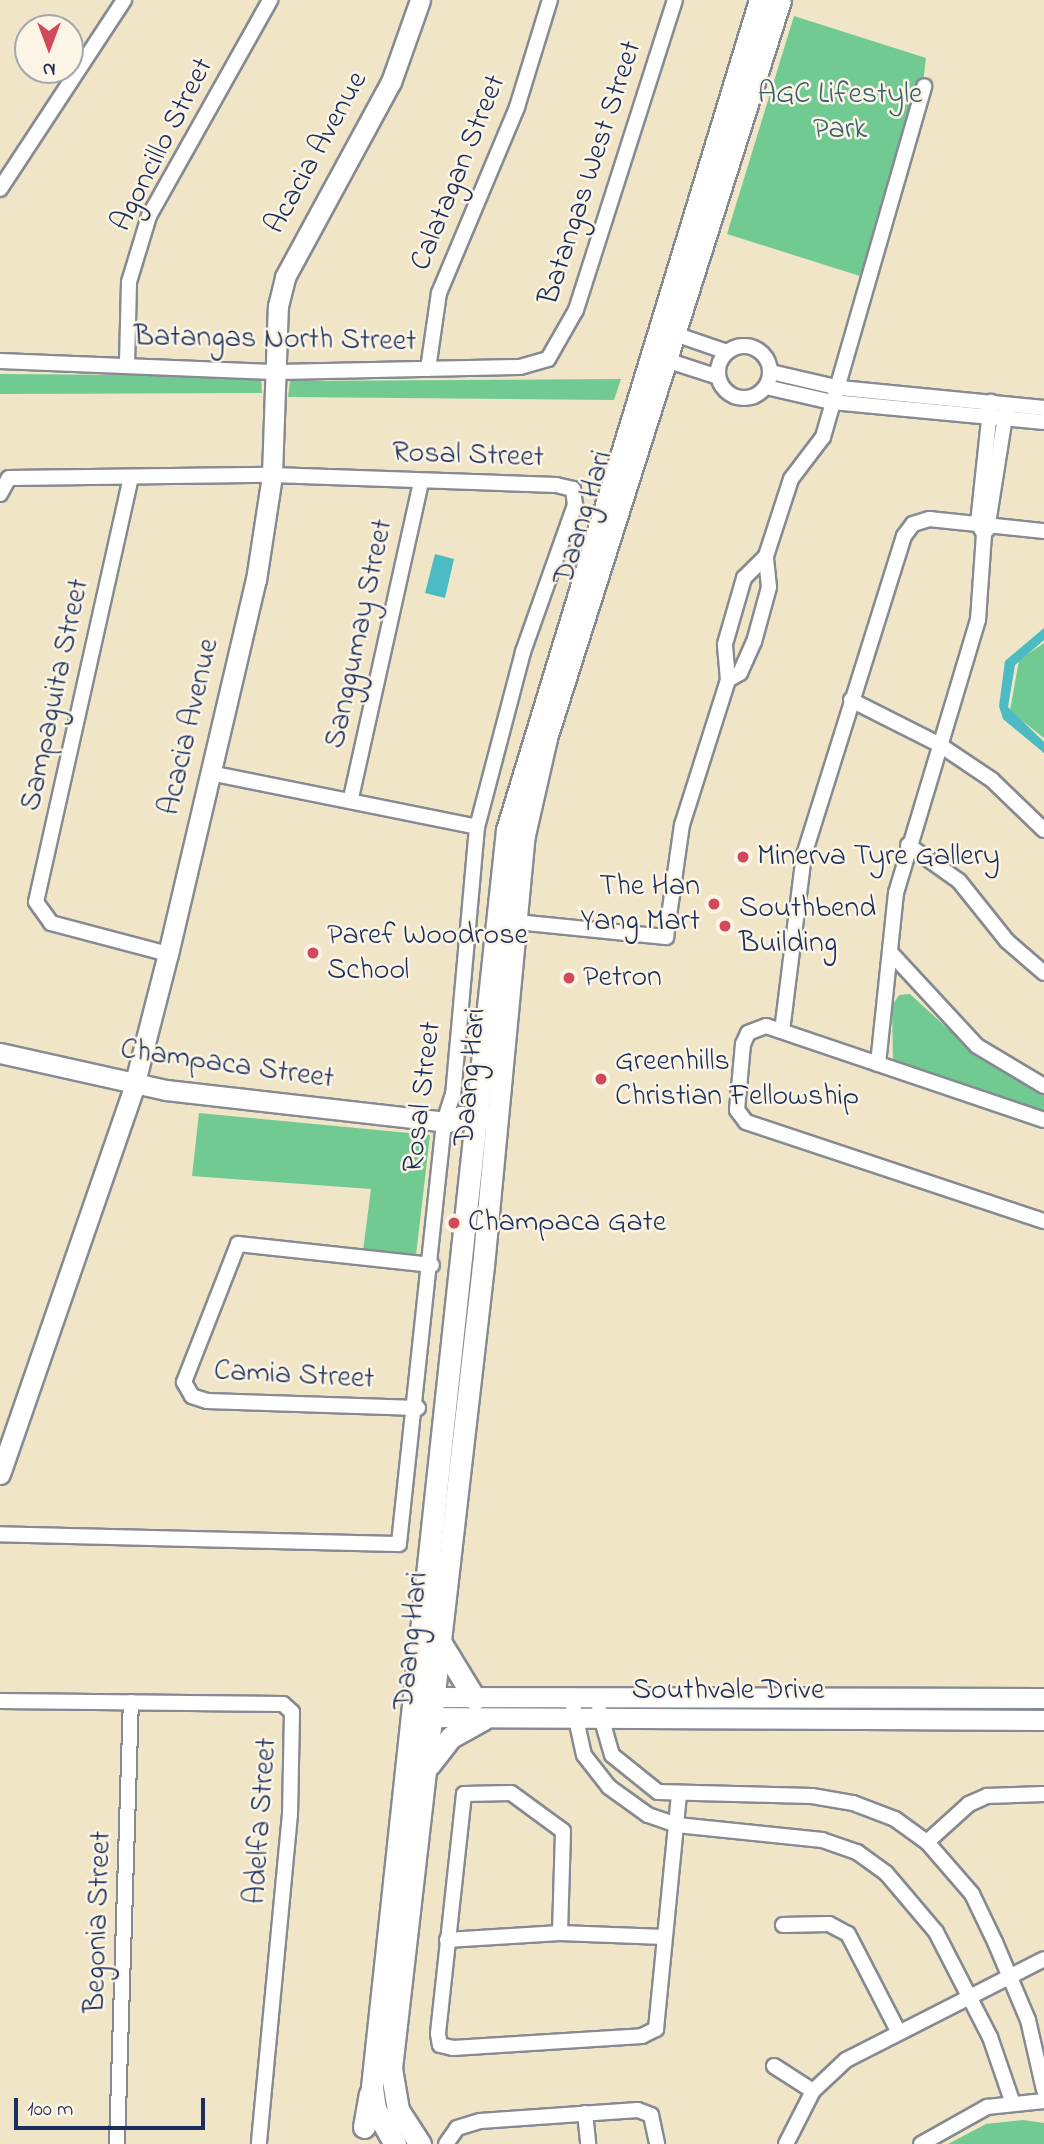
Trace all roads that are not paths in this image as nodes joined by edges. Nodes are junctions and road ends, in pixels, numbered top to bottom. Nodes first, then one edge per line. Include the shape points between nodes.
1 (124, 0) edge
2 (270, 0) edge
3 (420, 0) edge
4 (550, 0) edge
5 (675, 0) edge
6 (760, 0) edge
7 (780, 0) edge
8 (924, 86) dead end
9 (0, 189) edge
10 (666, 331) junction
11 (727, 352) junction
12 (657, 357) junction
13 (548, 359) joint
14 (0, 361) edge
15 (127, 364) junction
16 (428, 369) junction
17 (279, 372) junction
18 (771, 372) junction
19 (718, 377) junction
20 (766, 387) junction
21 (834, 395) junction
22 (1044, 408) edge
23 (990, 409) junction
24 (1006, 411) junction
25 (1044, 422) edge
26 (272, 475) junction
27 (131, 477) junction
28 (421, 482) junction
29 (0, 494) edge
30 (985, 527) junction
31 (1044, 531) edge
32 (766, 556) junction
33 (733, 615) junction
34 (759, 622) junction
35 (728, 680) junction
36 (851, 700) junction
37 (940, 745) junction
38 (210, 773) junction
39 (351, 798) junction
40 (477, 827) junction
41 (1044, 830) edge
42 (908, 845) junction
43 (516, 922) junction
44 (890, 952) junction
45 (168, 954) junction
46 (1044, 973) edge
47 (782, 1031) junction
48 (0, 1053) edge
49 (878, 1064) junction
50 (134, 1086) junction
51 (1044, 1086) edge
52 (1044, 1120) edge
53 (469, 1124) junction
54 (1044, 1220) edge
55 (432, 1265) junction
56 (418, 1408) junction
57 (0, 1474) edge
58 (0, 1534) edge
59 (441, 1643) junction
60 (1044, 1698) edge
61 (475, 1699) junction
62 (0, 1701) edge
63 (131, 1702) junction
64 (425, 1708) junction
65 (572, 1711) junction
66 (599, 1711) junction
67 (484, 1719) junction
68 (1044, 1720) edge
69 (428, 1767) junction
70 (1044, 1794) edge
71 (679, 1796) junction
72 (677, 1825) junction
73 (927, 1842) junction
74 (783, 1925) dead end
75 (560, 1933) junction
76 (664, 1937) junction
77 (447, 1940) junction
78 (1044, 1959) edge
79 (1010, 1976) junction
80 (970, 1995) junction
81 (897, 2029) junction
82 (774, 2066) dead end
83 (383, 2068) junction
84 (1044, 2090) edge
85 (813, 2091) junction
86 (395, 2099) junction
87 (1013, 2101) junction
88 (1044, 2101) edge
89 (585, 2113) junction
90 (380, 2131) edge
91 (117, 2144) edge
92 (260, 2144) edge
93 (420, 2144) edge
94 (446, 2144) edge
95 (588, 2144) edge
96 (657, 2144) edge
97 (786, 2144) edge
98 (920, 2144) edge

1 - 9 street
2 - 15 street, Agoncillo Street via 149,216 129,282
3 - 17 street, Acacia Avenue via 391,82 285,276 278,306
4 - 16 street, Calatagan Street via 512,120 439,293
5 - 13 street, Batangas West Street via 576,310
6 - 10 main road, Daang Hari
7 - 10 main road, Daang Hari
8 - 21 street
10 - 11 street
10 - 12 main road, Daang Hari
11 - 18 street via 751,346 766,356
11 - 19 street
12 - 19 street
12 - 43 main road, Daang Hari via 531,790
12 - 53 main road, Daang Hari via 509,818
13 - 16 street, Batangas North Street via 520,367
14 - 15 street, Batangas North Street
15 - 17 street, Batangas North Street
16 - 17 street, Batangas North Street
17 - 26 street, Acacia Avenue
18 - 20 street
18 - 21 street
19 - 20 street via 735,396 752,397
20 - 21 street
21 - 23 street
21 - 32 street via 823,437 791,479
22 - 24 street
23 - 24 street
23 - 30 street
24 - 25 street
24 - 30 street
26 - 27 street, Rosal Street
26 - 28 street, Rosal Street
26 - 38 street, Acacia Avenue via 256,580
27 - 29 street, Rosal Street via 9,478
27 - 45 street, Sampaguita Street via 36,902 51,923
28 - 39 street, Sanggumay Street
28 - 40 street, Rosal Street via 573,489 575,505 523,652
30 - 31 street
30 - 36 street via 929,519 908,528
30 - 37 street via 974,638
32 - 33 street via 744,579
32 - 34 street via 769,587
33 - 34 street via 742,632
33 - 34 street via 751,605
33 - 35 street via 724,644
34 - 35 street via 748,658
35 - 43 street via 682,825 666,937
36 - 37 street
36 - 47 street via 804,855
37 - 41 street via 1002,788
37 - 42 street
38 - 39 street
38 - 45 street, Acacia Avenue
39 - 40 street
40 - 53 street, Rosal Street via 453,1094
42 - 44 street
42 - 46 street via 960,881 1007,941
43 - 53 main road, Daang Hari
44 - 49 street
44 - 51 street via 977,1046
45 - 50 street, Acacia Avenue
47 - 49 street
47 - 54 street via 766,1026 748,1033 737,1102 746,1122
48 - 50 street, Champaca Street
49 - 52 street
50 - 53 street, Champaca Street
50 - 57 street, Acacia Avenue
53 - 55 street, Rosal Street
53 - 59 main road, Daang Hari
53 - 64 main road, Daang Hari
55 - 56 street, Rosal Street
55 - 56 street, Camia Street via 238,1244 184,1382 192,1396 207,1401
56 - 58 street, Rosal Street via 399,1544
59 - 61 main road
59 - 64 main road, Daang Hari
60 - 66 street, Southvale Drive
61 - 64 street, Southvale Drive
61 - 65 street, Southvale Drive
62 - 63 street, Adelfa Street
63 - 91 street, Begonia Street
63 - 92 street, Adelfa Street via 283,1704 295,1718
64 - 67 street, Southvale Drive
64 - 69 main road, Daang Hari
64 - 83 main road, Daang Hari
65 - 66 street, Southvale Drive
65 - 67 street, Southvale Drive
65 - 72 street via 584,1755 610,1787 648,1815
66 - 68 street, Southvale Drive
66 - 71 street via 625,1771 641,1785
67 - 69 main road via 451,1737
69 - 83 main road, Daang Hari
70 - 73 street via 987,1796 969,1804
71 - 72 street
71 - 73 street via 784,1794 843,1801 874,1809
72 - 76 street
72 - 80 street via 822,1840 857,1852 915,1901
73 - 79 street via 972,1894
74 - 81 street via 828,1924 848,1934
75 - 76 street
75 - 77 street
75 - 77 street via 564,1831 511,1793 485,1789 464,1794
76 - 77 street via 651,2034 453,2049 440,2045 438,2034
78 - 79 street
79 - 80 street
79 - 84 street
80 - 81 street
80 - 87 street
81 - 85 street
82 - 85 street
83 - 86 main road
83 - 90 main road
85 - 97 street
86 - 90 street
86 - 90 street
86 - 93 main road
87 - 88 street
87 - 98 street via 987,2107
89 - 94 street via 473,2122 452,2132
89 - 95 street
89 - 96 street via 645,2111 655,2123

